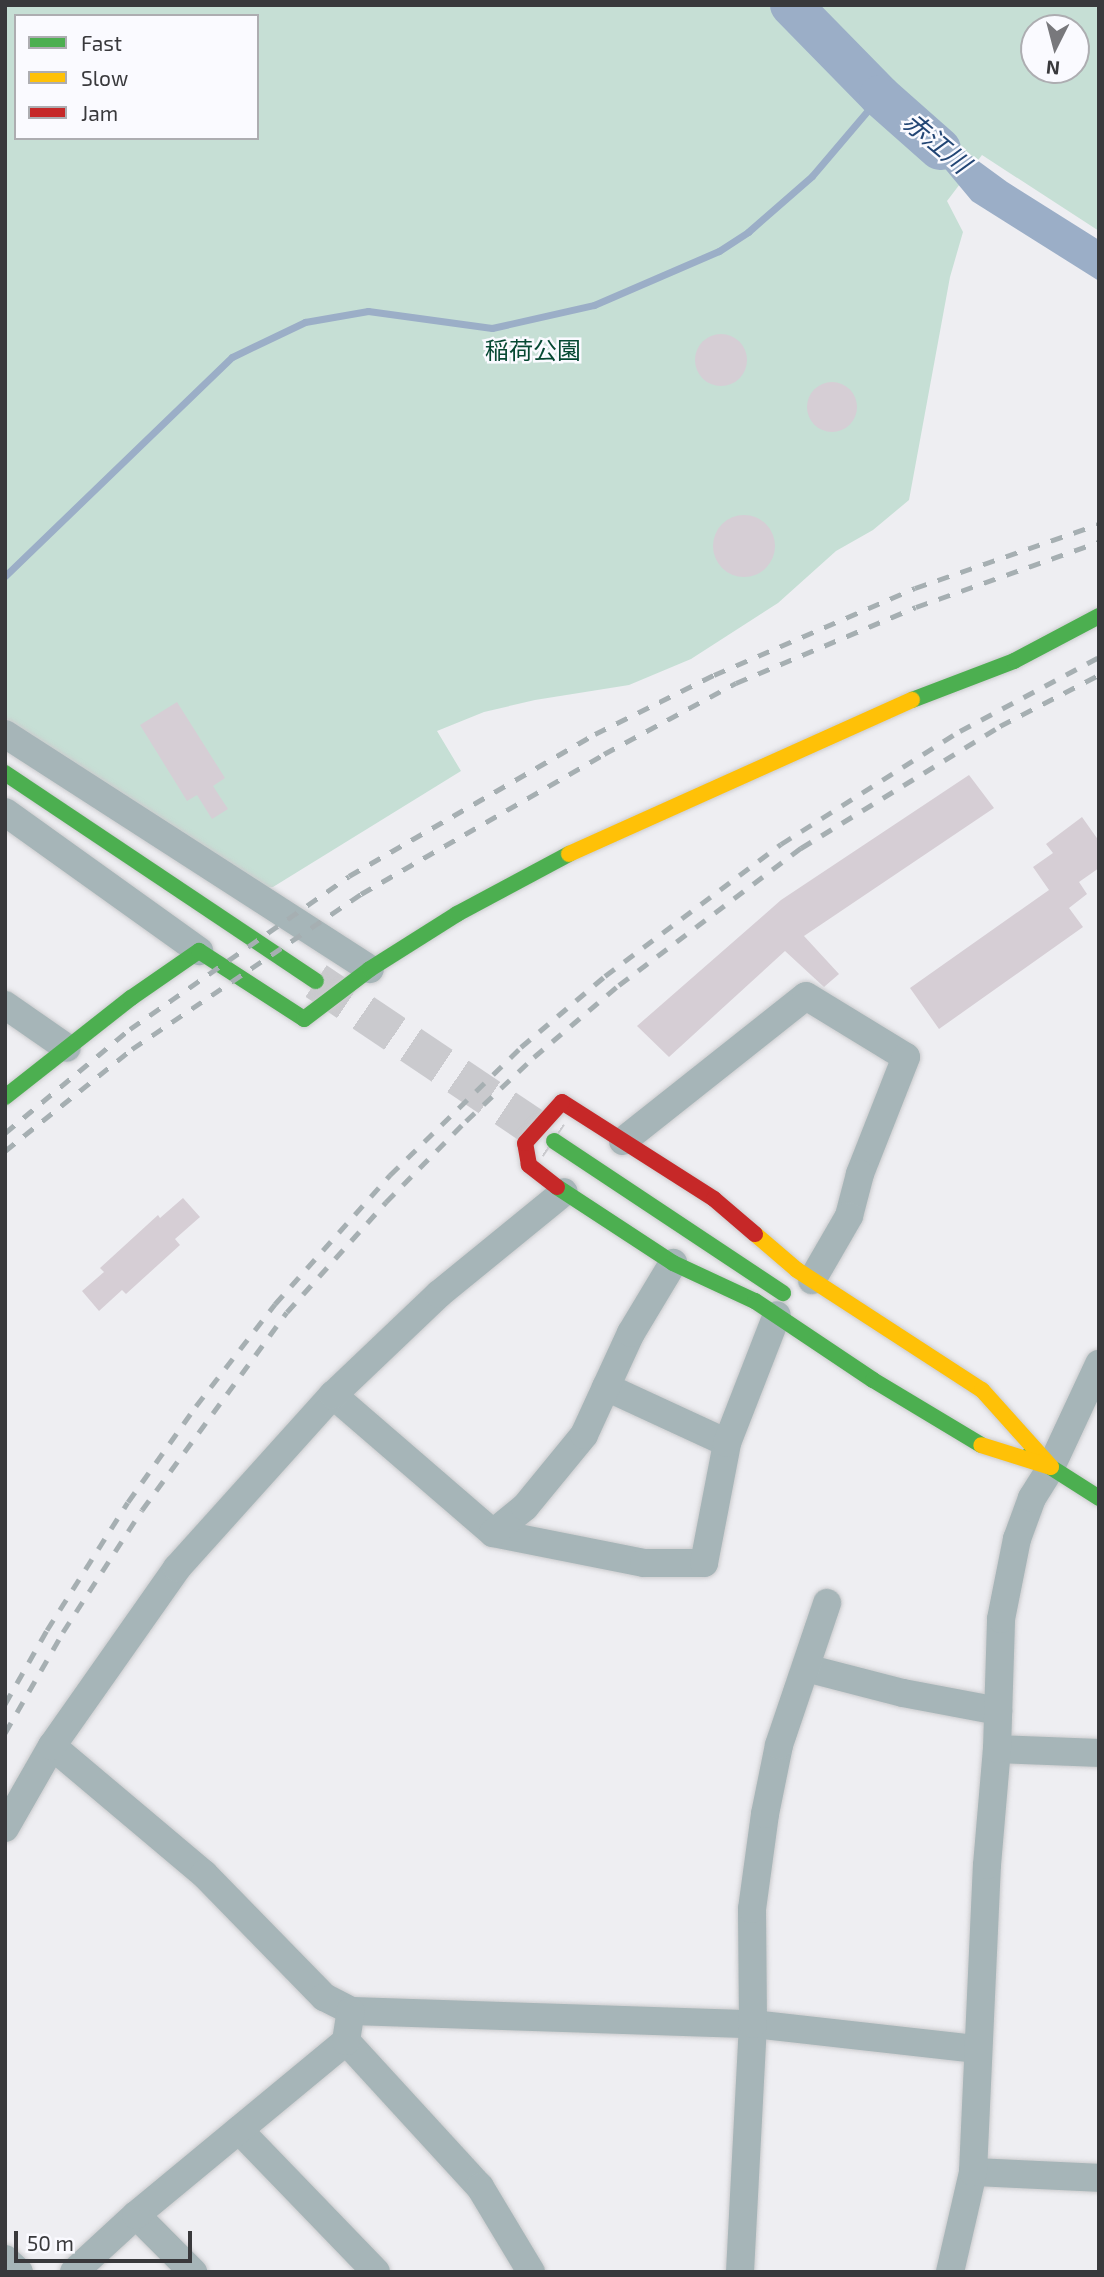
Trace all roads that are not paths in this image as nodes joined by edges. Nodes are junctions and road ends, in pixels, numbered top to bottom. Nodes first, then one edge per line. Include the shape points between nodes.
1 (1099, 616) edge
2 (5, 734) edge
3 (5, 773) edge
4 (5, 812) edge
5 (199, 951) junction
6 (370, 969) junction
7 (316, 981) tunnel mouth
8 (5, 1005) edge
9 (67, 1048) junction
10 (5, 1097) edge
11 (554, 1140) tunnel mouth
12 (623, 1141) junction
13 (564, 1192) junction
14 (673, 1263) junction
15 (794, 1298) junction
16 (1095, 1381) edge
17 (606, 1387) junction
18 (333, 1395) junction
19 (996, 1432) dead end
20 (727, 1443) junction
21 (1051, 1467) junction
22 (1099, 1498) edge
23 (493, 1533) junction
24 (827, 1603) dead end
25 (806, 1668) junction
26 (998, 1711) junction
27 (52, 1746) junction
28 (997, 1749) junction
29 (1099, 1753) edge
30 (5, 1828) edge
31 (351, 2011) junction
32 (753, 2024) junction
33 (346, 2041) junction
34 (977, 2049) junction
35 (239, 2130) junction
36 (973, 2172) junction
37 (1099, 2178) edge
38 (136, 2215) junction
39 (5, 2259) edge
40 (19, 2272) edge
41 (74, 2272) edge
42 (193, 2272) edge
43 (376, 2272) edge
44 (531, 2272) edge
45 (740, 2272) edge
46 (950, 2272) edge

1 - 6 street via 1014,661 936,688 597,839 457,914
2 - 6 street
3 - 7 street
4 - 5 street
5 - 6 street via 304,1018
5 - 9 street
8 - 9 street
9 - 10 street
11 - 15 street
12 - 13 street via 562,1102 525,1143 529,1165
12 - 15 street via 714,1199
12 - 15 street via 806,996 906,1057 860,1174 849,1216
13 - 14 street
13 - 18 street via 439,1294
14 - 15 street via 755,1301
14 - 17 street via 631,1333
15 - 20 street
15 - 21 street via 968,1439
15 - 21 street via 982,1390
16 - 21 street
17 - 20 street
17 - 23 street via 584,1435 525,1507
18 - 23 street
18 - 27 street via 177,1568
19 - 21 street
20 - 23 street via 704,1563 645,1563
21 - 22 street
21 - 26 street via 1032,1498 1017,1539 1001,1619
24 - 25 street
25 - 26 street
25 - 32 street via 779,1745 765,1814 752,1909
26 - 28 street
27 - 30 street
27 - 31 street via 204,1874 324,1997
28 - 29 street
28 - 34 street
31 - 32 street
31 - 33 street
32 - 34 street
32 - 45 street
33 - 35 street
33 - 44 street via 480,2188
34 - 36 street
35 - 38 street
35 - 43 street
36 - 37 street
36 - 46 street
38 - 41 street
38 - 42 street
39 - 40 street

